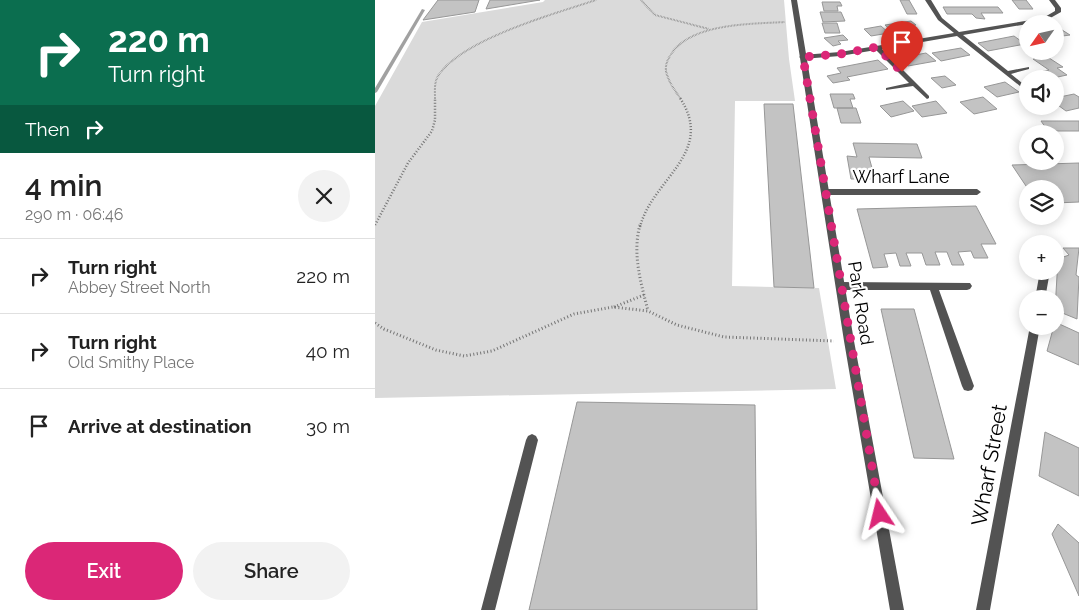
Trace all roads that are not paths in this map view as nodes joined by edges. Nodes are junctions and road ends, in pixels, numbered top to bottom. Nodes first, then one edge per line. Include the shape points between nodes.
1 (794, 0) edge
2 (929, 0) edge
3 (1052, 0) edge
4 (957, 34) junction
5 (877, 47) junction
6 (803, 57) junction
7 (1027, 68) dead end
8 (1006, 73) junction
9 (1019, 83) edge
10 (914, 84) junction
11 (888, 89) dead end
12 (927, 97) dead end
13 (826, 192) junction
14 (977, 192) dead end
15 (841, 286) junction
16 (933, 286) junction
17 (967, 286) dead end
18 (1033, 335) edge
19 (968, 386) dead end
20 (532, 440) dead end
21 (488, 610) edge
22 (897, 610) edge
23 (983, 610) edge

1 - 6 street, Park Road
2 - 4 street via 940,19
3 - 4 street via 1058,8 1053,16
4 - 5 street
4 - 8 street
5 - 6 street
5 - 10 street
6 - 13 street, Park Road
7 - 8 street
8 - 9 street
10 - 11 street
10 - 12 street
13 - 14 street, Wharf Lane
13 - 15 street, Park Road
15 - 16 street
15 - 22 street, Park Road
16 - 17 street
16 - 19 street
18 - 23 street, Wharf Street
20 - 21 street

